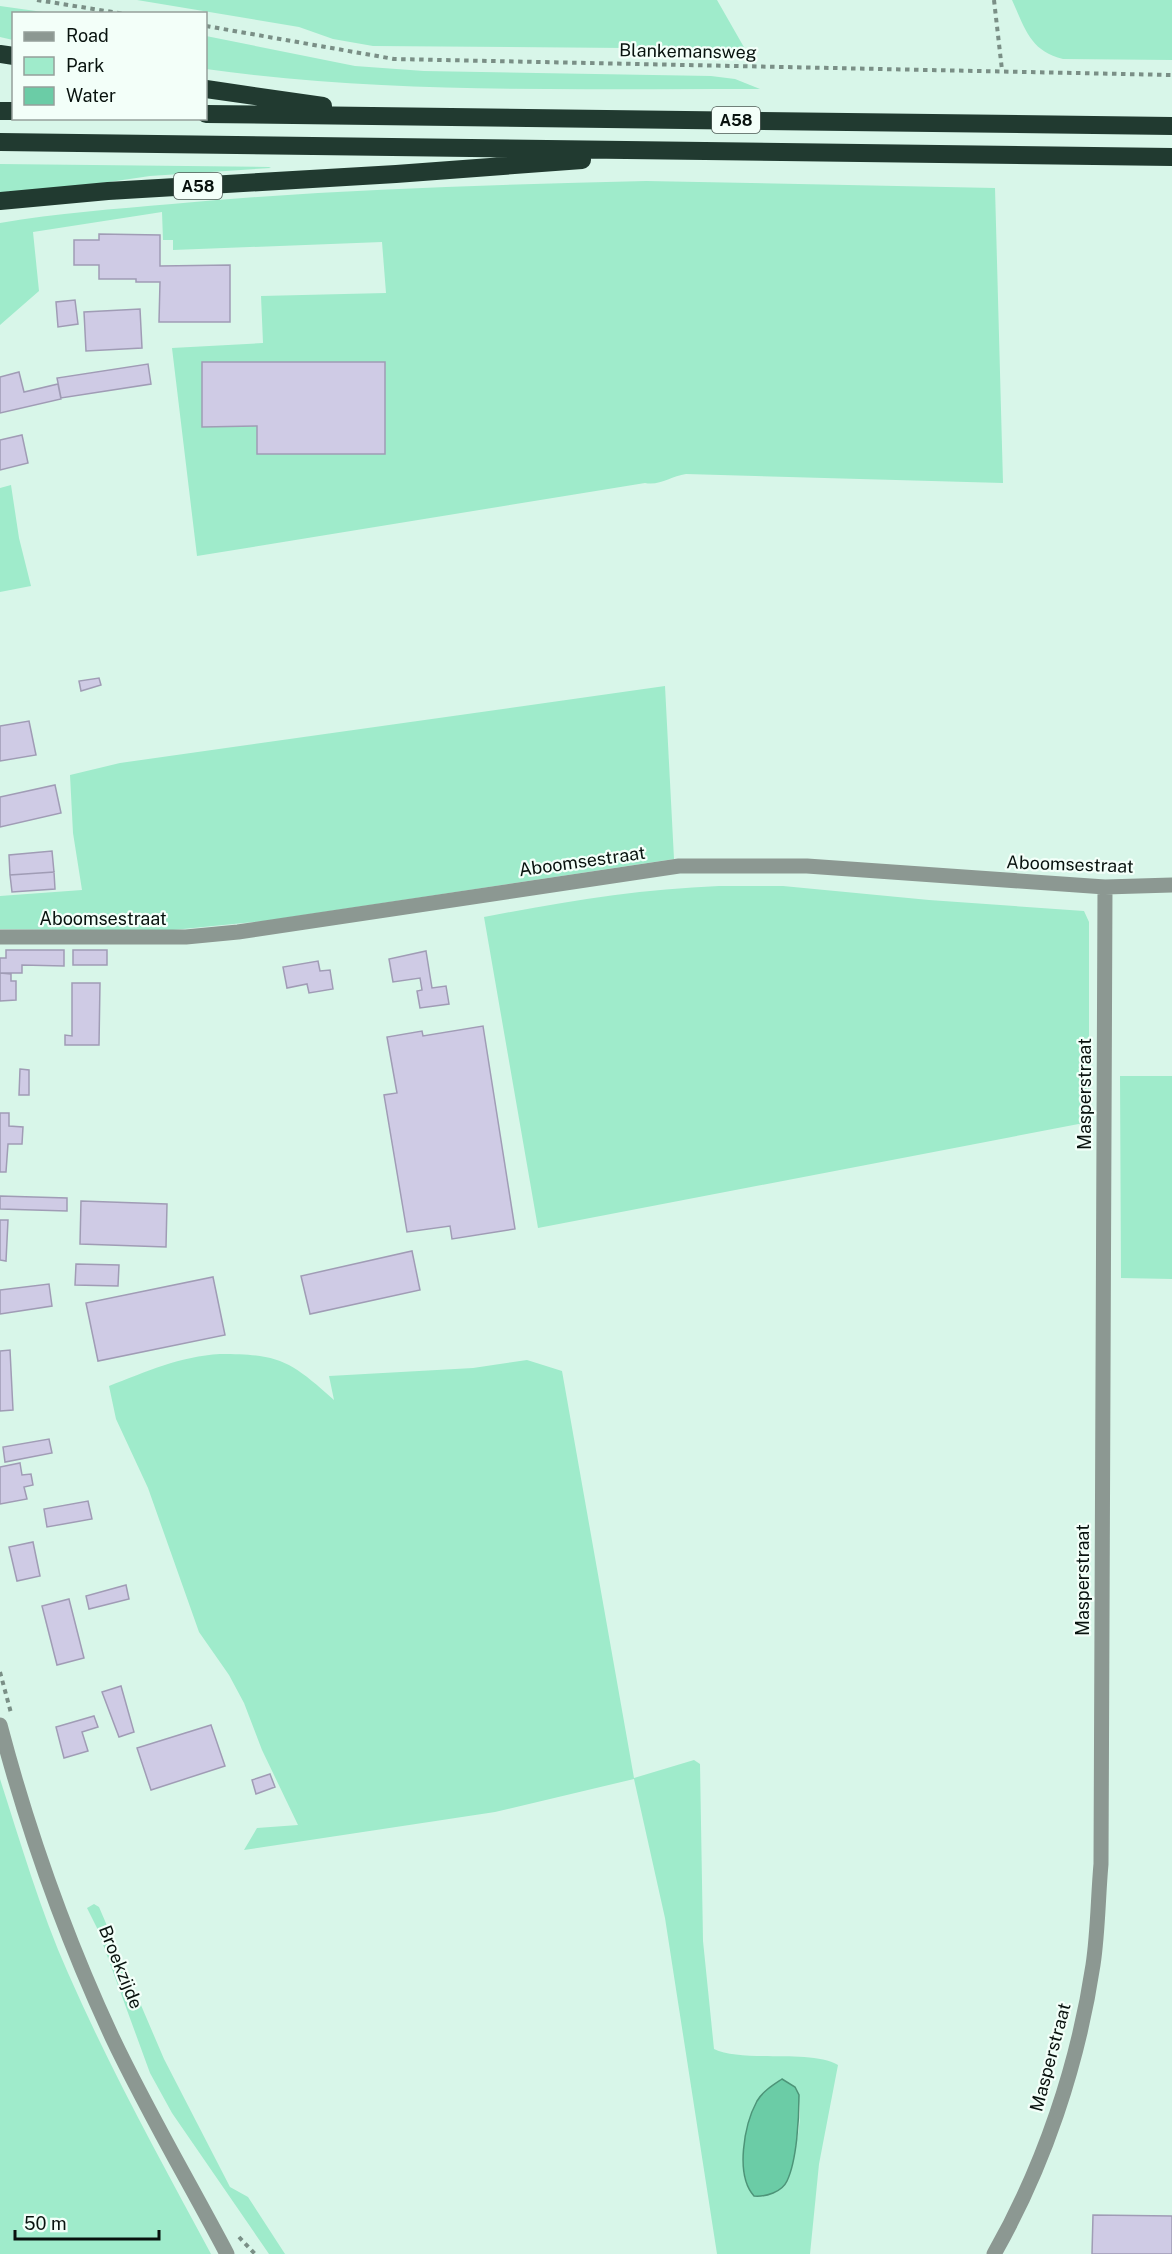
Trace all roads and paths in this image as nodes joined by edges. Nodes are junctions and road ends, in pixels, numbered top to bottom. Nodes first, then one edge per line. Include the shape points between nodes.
1 (37, 0) edge
2 (994, 0) edge
3 (112, 12) edge
4 (207, 26) edge
5 (1002, 70) junction
6 (1172, 75) edge
7 (207, 89) edge
8 (207, 114) edge
9 (394, 116) junction
10 (1172, 126) edge
11 (0, 142) edge
12 (691, 151) junction
13 (1172, 157) edge
14 (0, 201) edge
15 (1172, 885) edge
16 (1105, 887) junction
17 (0, 937) edge
18 (0, 1672) edge
19 (6, 1721) edge
20 (237, 2236) dead end
21 (227, 2254) edge
22 (255, 2254) edge
23 (994, 2254) edge

1 - 3 path
2 - 5 path
4 - 5 path, Blankemansweg via 394,59
5 - 6 path, Blankemansweg
7 - 9 highway, A58
8 - 9 highway, A58
9 - 10 highway, A58
11 - 12 highway, A58
12 - 13 highway, A58
12 - 14 highway, A58
15 - 16 street, Aboomsestraat
16 - 17 street, Aboomsestraat via 807,866 679,866 207,935
16 - 23 street, Masperstraat via 1101,1864 1095,1942 1077,2044 1050,2133
18 - 19 path
19 - 21 street, Broekzijde via 48,1873 90,1987 113,2039
20 - 22 path

